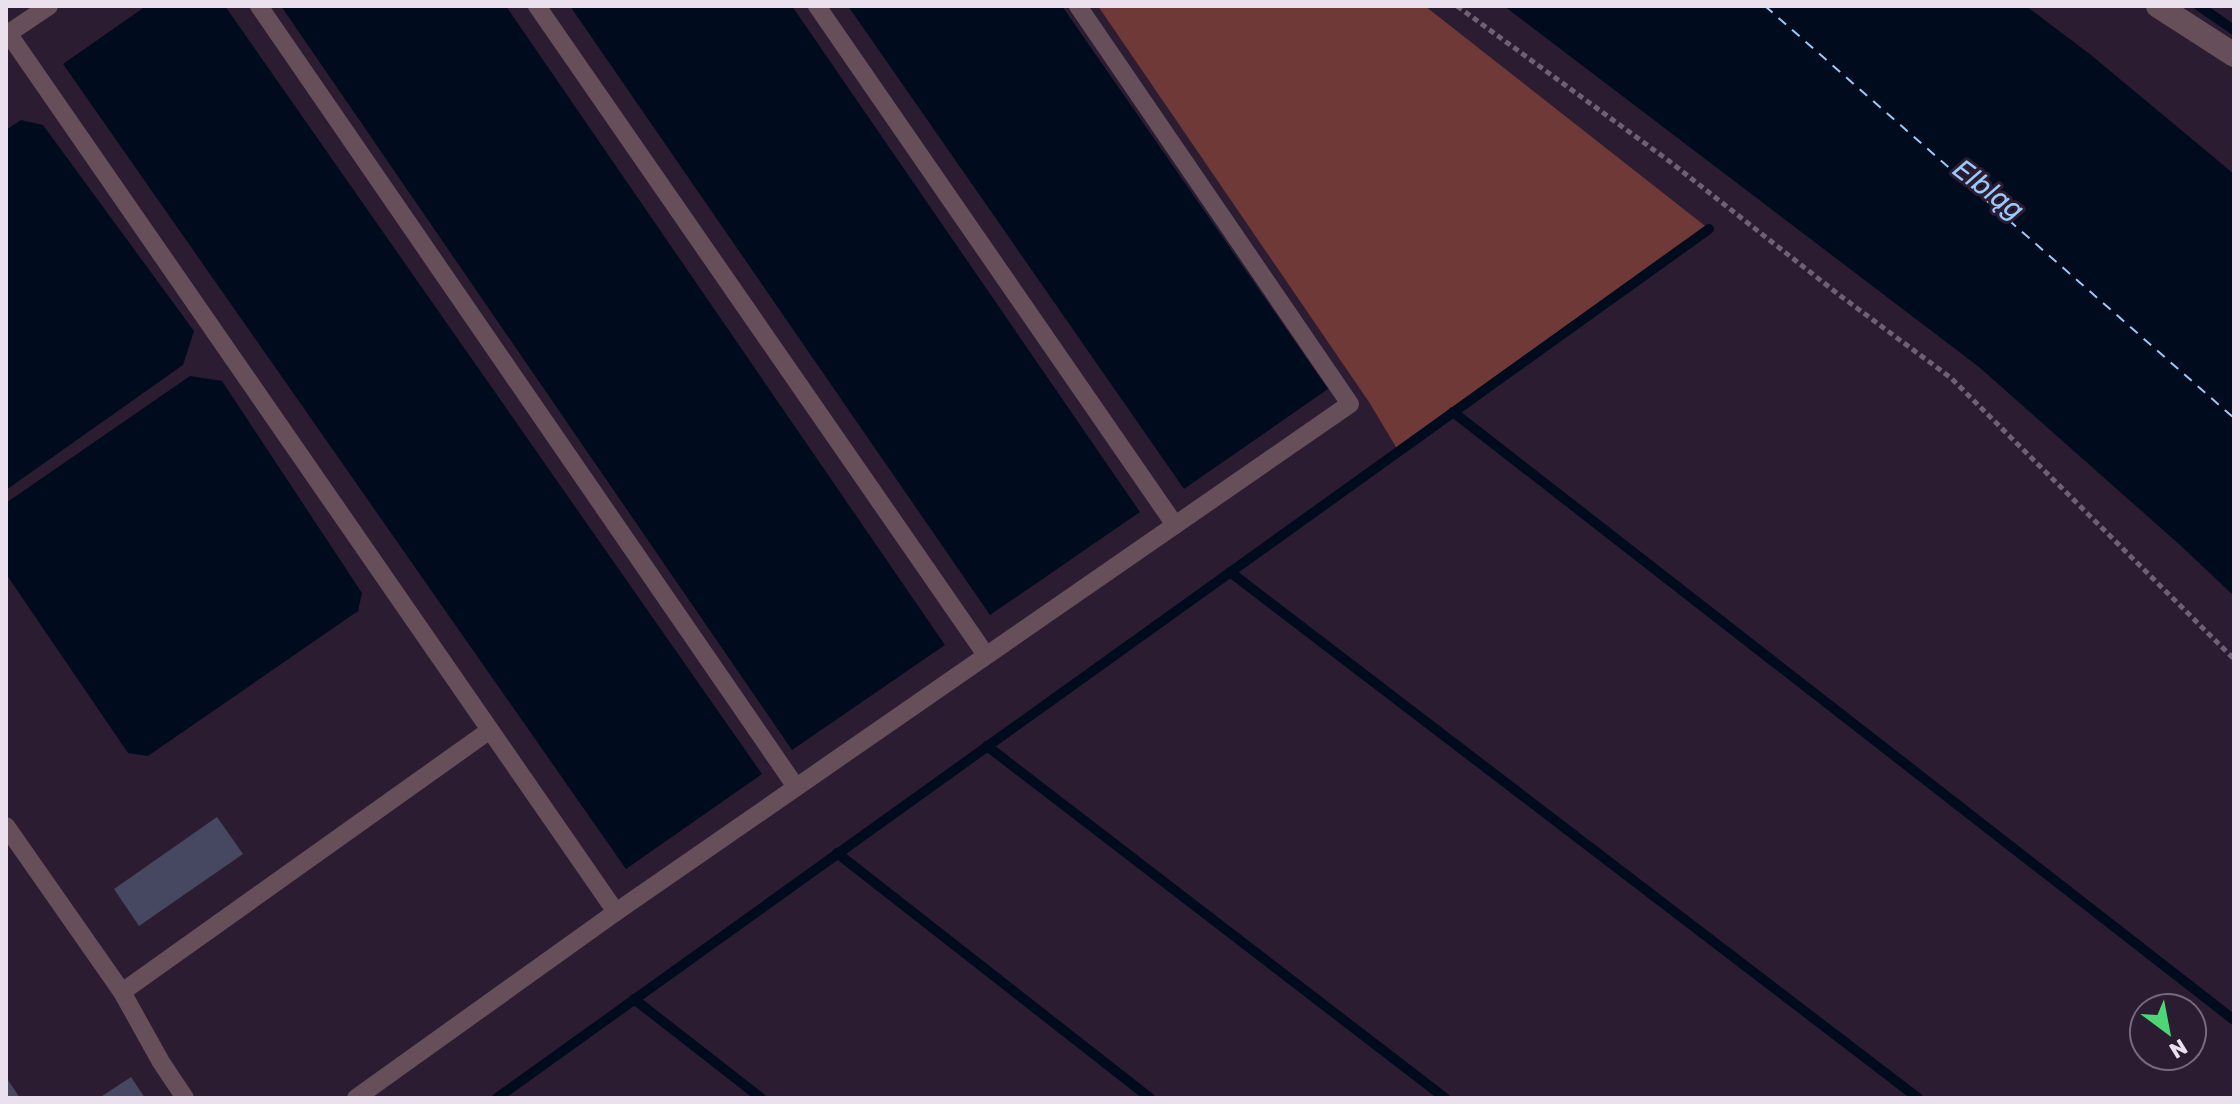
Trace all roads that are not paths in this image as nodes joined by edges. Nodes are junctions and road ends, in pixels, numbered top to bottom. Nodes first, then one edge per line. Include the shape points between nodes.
1 (49, 6) edge
2 (259, 6) edge
3 (537, 6) edge
4 (817, 6) edge
5 (1078, 6) edge
6 (2158, 6) edge
7 (7, 34) edge
8 (2234, 55) edge
9 (1175, 525) junction
10 (986, 655) junction
11 (490, 730) junction
12 (796, 787) junction
13 (6, 826) edge
14 (616, 912) junction
15 (122, 992) junction
16 (185, 1098) edge
17 (356, 1098) edge

1 - 7 lane
2 - 12 lane
3 - 10 lane
4 - 9 lane
5 - 9 lane via 1350,404
6 - 8 street
7 - 11 lane
9 - 10 lane
10 - 12 lane
11 - 14 lane
11 - 15 lane
12 - 14 lane
13 - 15 lane
14 - 17 lane
15 - 16 lane

